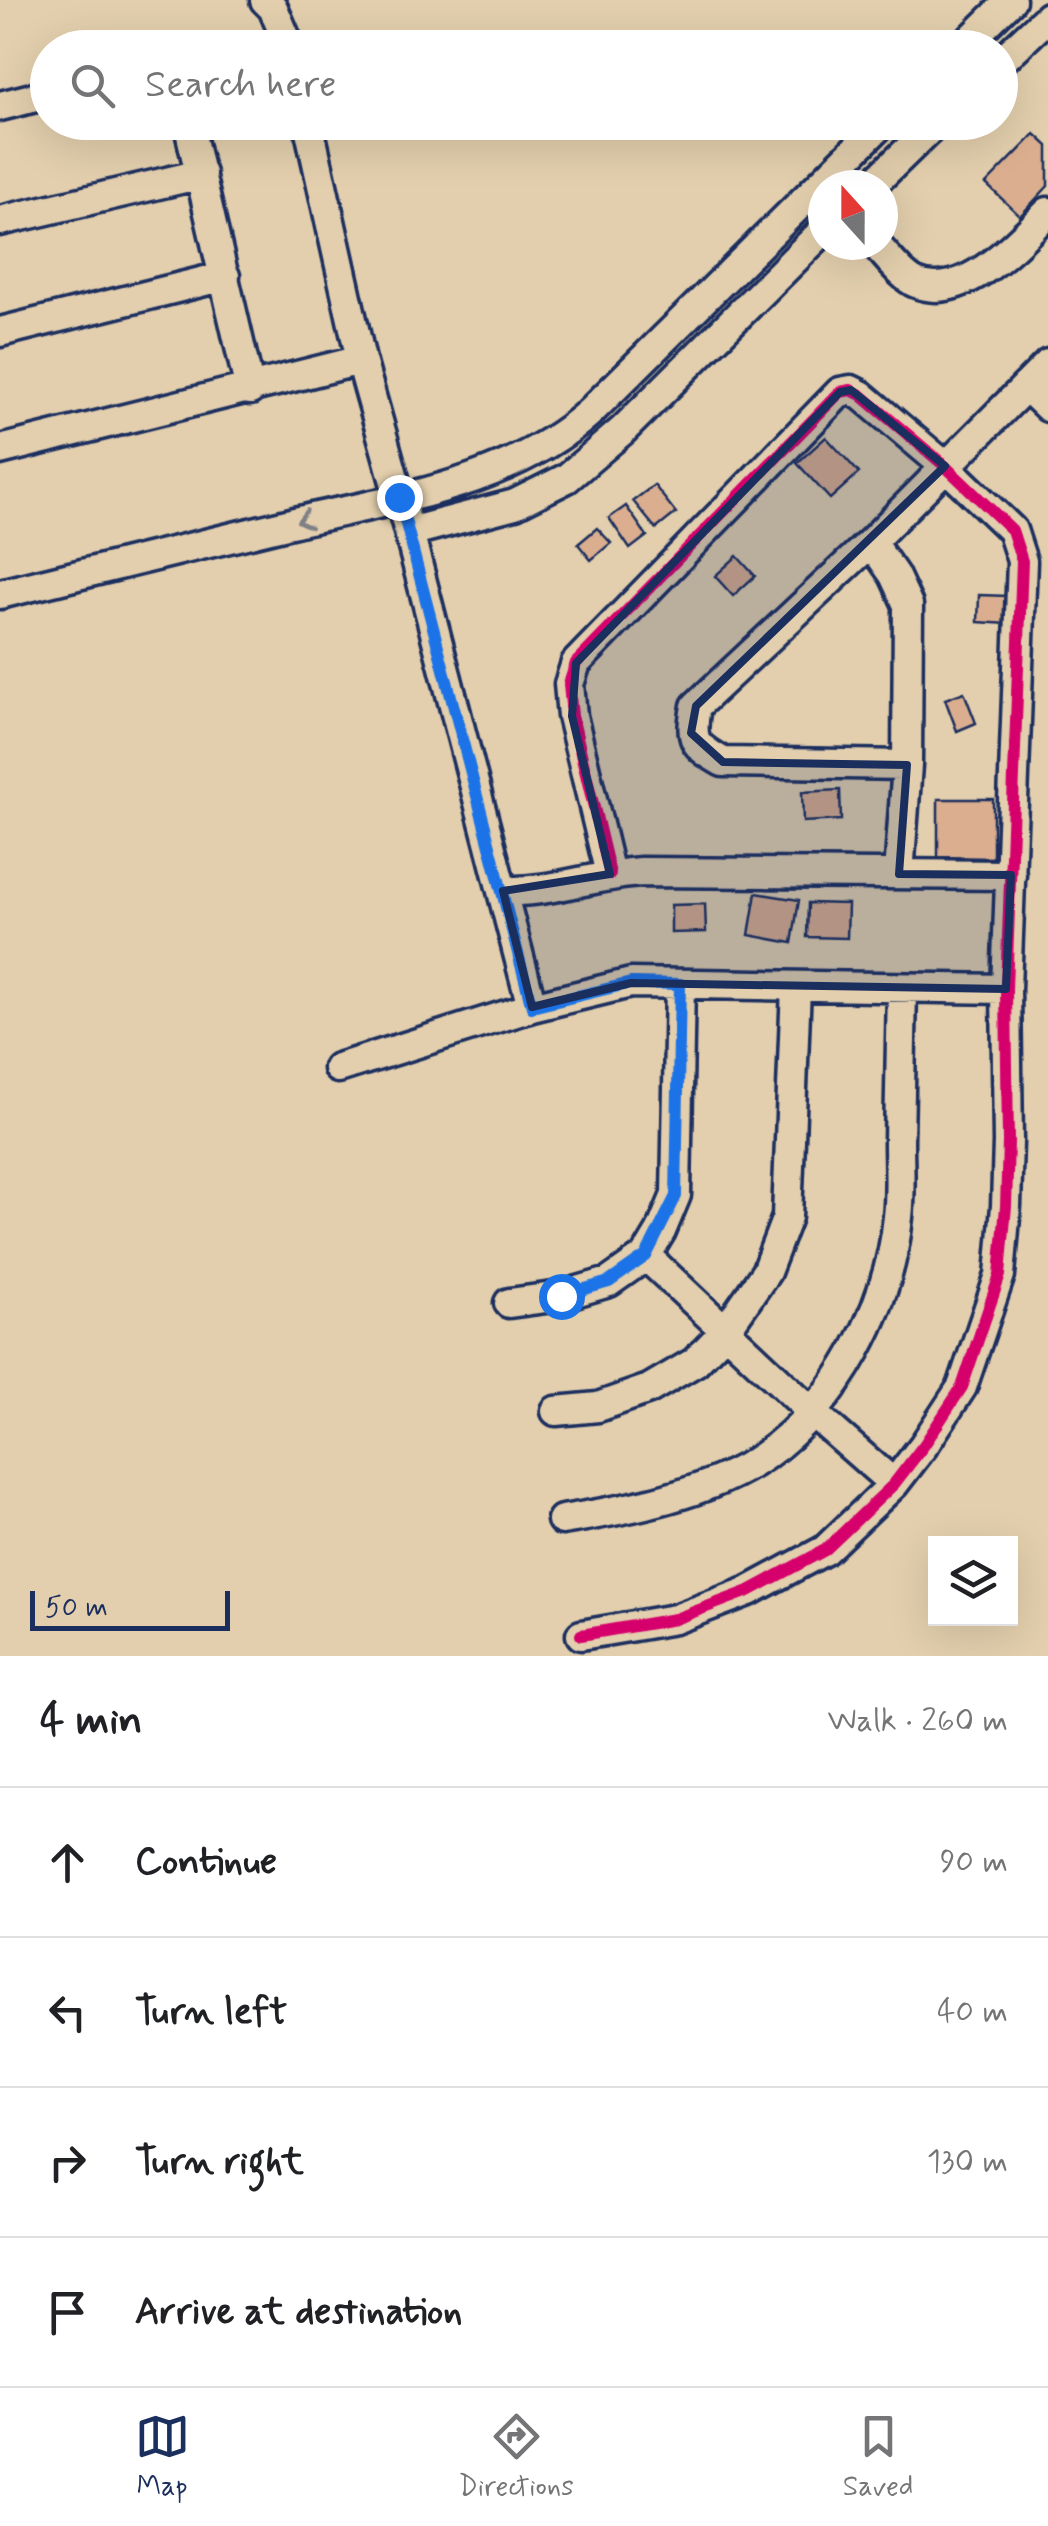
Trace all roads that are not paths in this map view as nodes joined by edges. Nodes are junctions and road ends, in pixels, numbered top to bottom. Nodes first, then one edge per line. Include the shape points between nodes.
1 (265, 0) edge
2 (1011, 0) edge
3 (1048, 17) edge
4 (282, 30) edge
5 (980, 30) edge
6 (1018, 45) edge
7 (30, 98) edge
8 (0, 106) edge
9 (192, 140) edge
10 (312, 140) edge
11 (866, 140) edge
12 (918, 140) edge
13 (837, 170) edge
14 (887, 170) edge
15 (201, 174) junction
16 (808, 200) edge
17 (1048, 212) edge
18 (0, 221) edge
19 (808, 246) edge
20 (892, 260) edge
21 (225, 276) junction
22 (0, 332) edge
23 (361, 360) junction
24 (1048, 364) edge
25 (1026, 386) junction
26 (250, 390) junction
27 (1048, 407) edge
28 (0, 450) edge
29 (945, 466) junction
30 (399, 497) junction
31 (409, 532) junction
32 (871, 542) junction
33 (0, 594) edge
34 (908, 764) junction
35 (610, 874) junction
36 (899, 874) junction
37 (1012, 875) junction
38 (503, 892) junction
39 (680, 984) junction
40 (796, 986) junction
41 (902, 988) junction
42 (1006, 990) junction
43 (532, 1007) junction
44 (338, 1068) dead end
45 (646, 1256) junction
46 (510, 1303) dead end
47 (725, 1331) junction
48 (556, 1411) dead end
49 (813, 1413) junction
50 (894, 1484) junction
51 (562, 1520) dead end
52 (581, 1634) dead end

1 - 4 street
2 - 5 street
3 - 6 street
7 - 8 street
9 - 15 street
10 - 23 street
11 - 13 street
12 - 14 street
15 - 18 street
15 - 21 street
16 - 30 street via 570,431 497,470
17 - 20 street via 995,264 945,287 915,282
19 - 31 street via 568,478 516,504
21 - 22 street
21 - 26 street
23 - 26 street
23 - 30 street
24 - 25 street
25 - 27 street
25 - 29 street
26 - 28 street
29 - 32 street
29 - 35 street via 861,395 840,392 576,663 569,684 572,716
29 - 37 street via 1012,530 1022,561
30 - 31 street
30 -> 33 street
31 - 38 street
32 - 34 street via 908,605
32 - 34 street via 696,706 691,733 701,750 723,762
34 - 36 street
35 - 36 street
35 - 38 street
36 - 37 street
37 - 42 street
38 - 43 street
39 - 40 street
39 - 43 street via 631,983
39 - 45 street via 676,1196
40 - 41 street
40 - 47 street via 787,1217 766,1272
41 - 42 street
41 - 49 street via 898,1216 888,1276 859,1346
42 - 50 street via 1008,1142 1000,1275 962,1387
43 - 44 street
45 - 46 street via 609,1282
45 - 47 street
47 - 48 street via 695,1362 649,1390
47 - 49 street
49 - 50 street
49 - 51 street via 762,1457 695,1490
50 - 52 street via 825,1550 749,1591 675,1618

